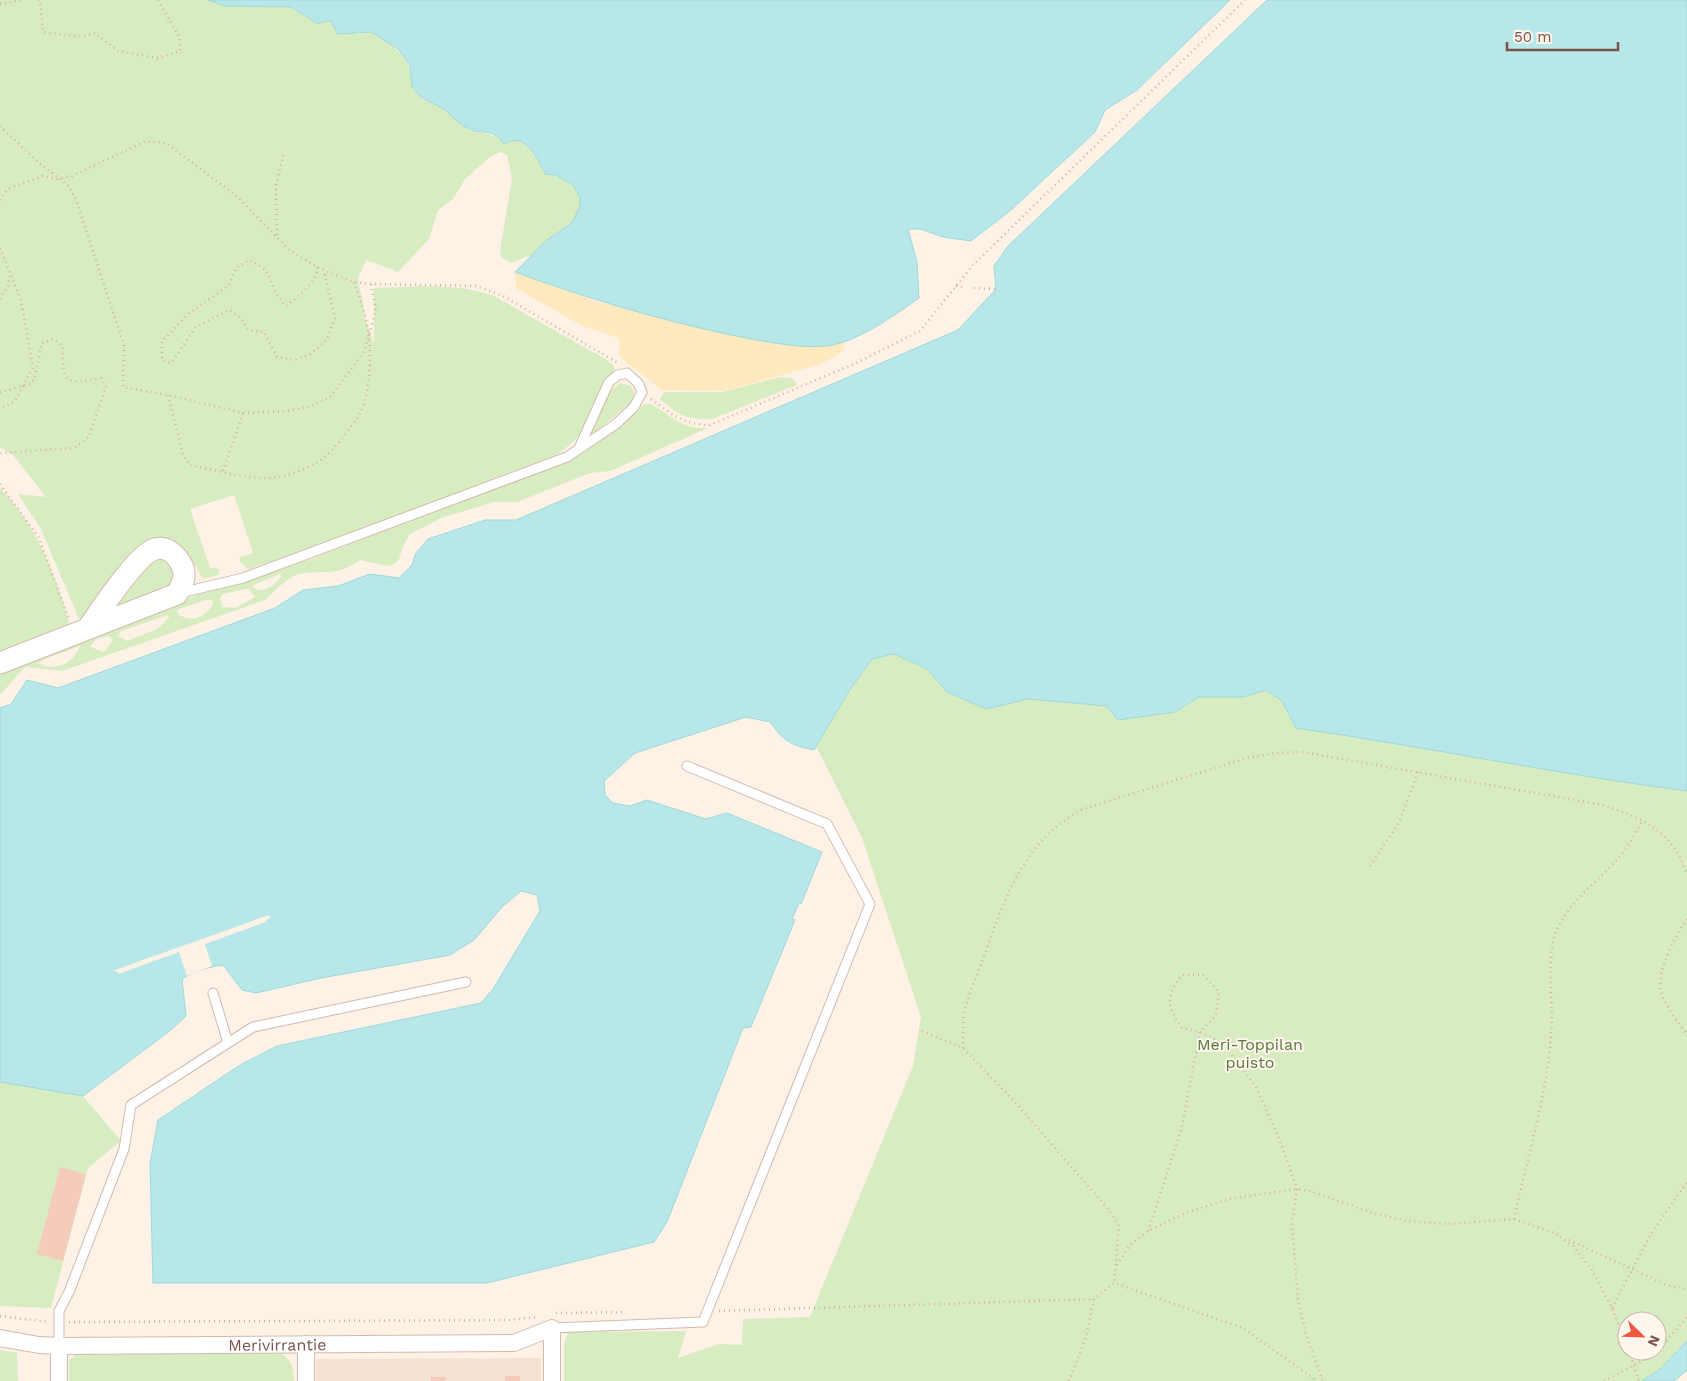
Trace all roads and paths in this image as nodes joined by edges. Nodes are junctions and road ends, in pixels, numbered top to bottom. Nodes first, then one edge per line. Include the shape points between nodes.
1 (21, 0) edge
2 (38, 0) edge
3 (158, 0) edge
4 (1245, 0) edge
5 (0, 4) edge
6 (0, 126) edge
7 (284, 152) dead end
8 (58, 179) junction
9 (0, 200) edge
10 (277, 236) junction
11 (0, 248) edge
12 (317, 267) junction
13 (329, 272) junction
14 (10, 274) junction
15 (353, 282) junction
16 (371, 284) junction
17 (956, 286) junction
18 (964, 287) dead end
19 (974, 288) dead end
20 (996, 289) dead end
21 (0, 299) edge
22 (369, 333) junction
23 (627, 374) junction
24 (22, 387) junction
25 (0, 392) edge
26 (642, 392) junction
27 (168, 395) junction
28 (0, 409) edge
29 (243, 413) junction
30 (579, 448) junction
31 (0, 453) edge
32 (223, 471) junction
33 (0, 484) edge
34 (178, 594) junction
35 (81, 630) junction
36 (0, 663) edge
37 (688, 766) dead end
38 (1418, 772) junction
39 (1642, 821) junction
40 (1370, 866) dead end
41 (1687, 875) edge
42 (1687, 919) edge
43 (466, 982) dead end
44 (212, 993) dead end
45 (922, 1031) dead end
46 (1200, 1032) junction
47 (1687, 1036) edge
48 (228, 1043) junction
49 (963, 1048) junction
50 (1687, 1182) edge
51 (1297, 1189) junction
52 (1514, 1219) junction
53 (1148, 1231) junction
54 (1565, 1239) junction
55 (1117, 1264) junction
56 (1632, 1269) junction
57 (1114, 1283) junction
58 (1687, 1288) edge
59 (1094, 1299) junction
60 (1612, 1308) junction
61 (706, 1312) junction
62 (0, 1316) edge
63 (1687, 1317) edge
64 (509, 1320) dead end
65 (1617, 1321) edge
66 (59, 1322) junction
67 (552, 1328) junction
68 (0, 1338) edge
69 (306, 1344) junction
70 (59, 1346) junction
71 (1632, 1361) edge
72 (1634, 1366) junction
73 (1639, 1380) edge
74 (59, 1381) edge
75 (306, 1381) edge
76 (552, 1381) edge
77 (1069, 1381) edge
78 (1317, 1381) edge
79 (1323, 1381) edge
80 (1604, 1381) edge

1 - 5 path
2 - 3 path via 43,32 83,37 95,33 118,51 157,58 180,51 180,38
4 - 17 path via 973,265
6 - 8 path
7 - 10 path via 276,186
8 - 9 path via 37,178 8,189
8 - 10 path via 72,176 146,141 166,143 239,198
8 - 27 path via 69,186 78,206 124,345 123,387
10 - 12 path via 290,250
11 - 14 path
12 - 13 path
12 - 13 path via 317,276 286,306 266,270 250,260 237,267 228,286 188,314 162,341 162,360 171,363 196,328 229,310 241,318 248,330 264,332 277,357 292,360 309,355 327,340 335,318 326,275
13 - 15 path
14 - 21 path via 9,284
14 - 24 path via 21,300 33,367
15 - 16 path
15 - 22 path via 362,301
16 - 22 path via 376,311
16 - 23 path via 476,286 503,296 616,361
17 - 18 path
17 - 26 path via 920,331 854,364 710,425 678,419
19 - 20 path
22 - 29 path via 364,352 330,396 310,407 287,412
22 - 32 path via 365,403 344,436 317,463 284,476 259,478
23 - 26 lane via 638,383
23 - 30 lane via 618,375 609,382
24 - 25 path
24 - 28 path via 15,401
24 - 31 path via 34,380 42,343 54,340 63,347 62,371 68,378 76,383 101,378 106,386 89,437 82,443 74,448
26 - 30 lane via 634,407 616,424
27 - 29 path
27 - 32 path via 183,454 189,465
29 - 32 path
30 - 34 lane via 567,457 243,578
33 - 35 path via 39,538
34 - 35 street
34 - 35 street via 185,579 183,566 176,555 165,548 154,549 128,573
35 - 36 street
37 - 61 lane via 827,824 870,904
38 - 39 path via 1598,804
38 - 40 path via 1399,823
38 - 49 path via 1311,754 1269,753 1083,809 1063,820 1044,837 1018,874 1000,911 964,1011
39 - 41 path via 1667,837
39 - 52 path via 1625,850 1572,907 1555,935 1548,1062
42 - 47 path via 1674,941 1660,979 1664,999
43 - 48 lane via 253,1027
44 - 48 lane
45 - 49 path
46 - 46 path via 1216,1015 1219,992 1203,975 1182,975 1170,990 1170,1011 1182,1028
46 - 51 path via 1223,1043 1256,1086
46 - 53 path via 1181,1131
48 - 66 lane via 131,1105 124,1149 59,1311
49 - 55 path via 1109,1210 1119,1226
50 - 56 path via 1651,1234
51 - 52 path via 1382,1216 1415,1222 1448,1224
51 - 53 path via 1208,1204
51 - 79 path via 1292,1221 1298,1302
52 - 54 path
53 - 55 path via 1130,1245
54 - 56 path
54 - 60 path via 1587,1264
55 - 57 path
56 - 58 path via 1667,1285
56 - 60 path
57 - 59 path
57 - 78 path via 1242,1328
59 - 61 path
59 - 77 path via 1086,1337
60 - 65 path
61 - 67 lane via 703,1322
62 - 66 path
63 - 72 path via 1655,1354
64 - 66 path
66 - 70 lane
67 - 69 street, Merivirrantie via 514,1343
67 - 76 street
68 - 70 street, Merivirrantie
69 - 70 street, Merivirrantie
69 - 75 street
70 - 74 street
71 - 72 path
72 - 73 path
72 - 80 path

